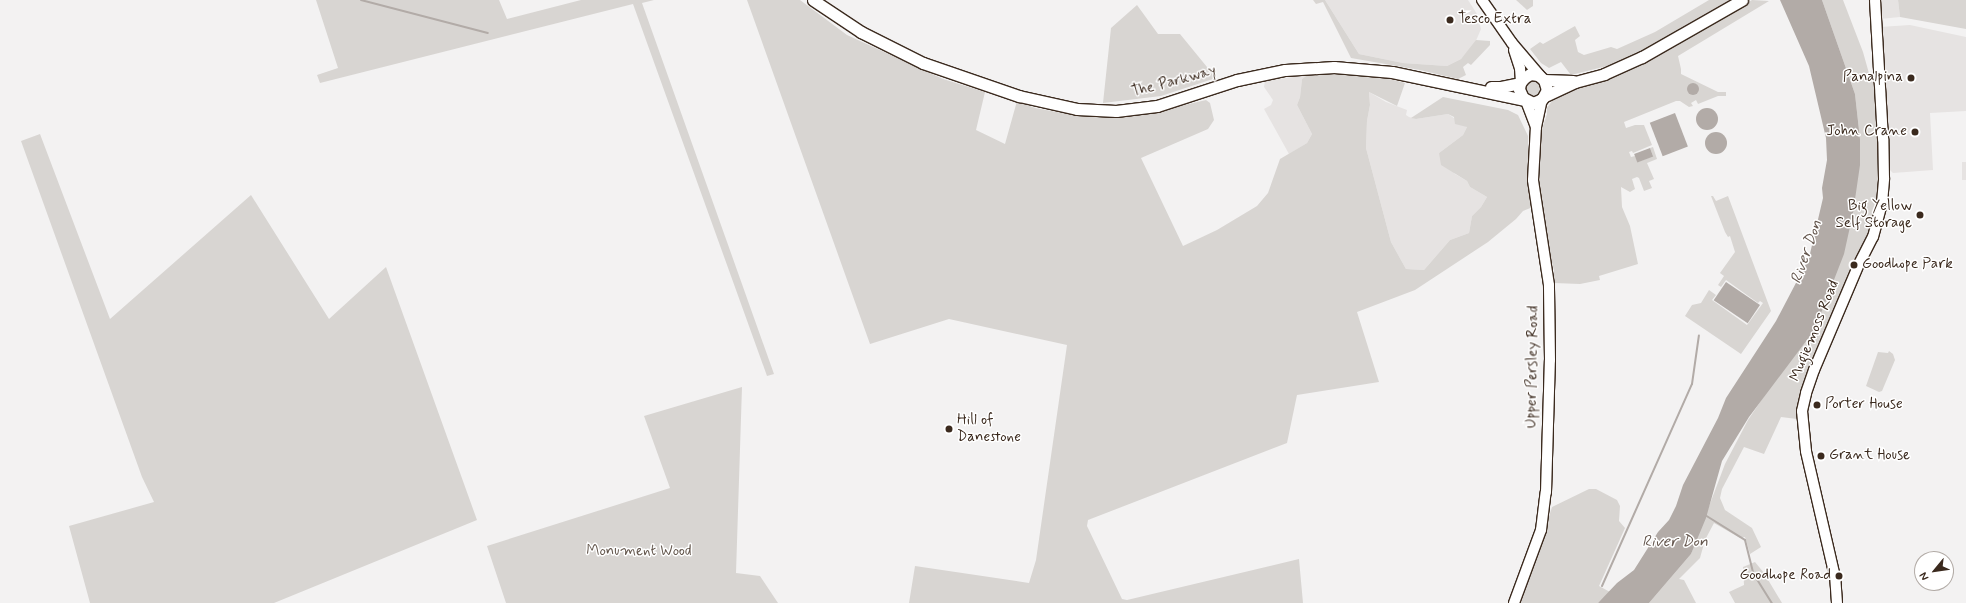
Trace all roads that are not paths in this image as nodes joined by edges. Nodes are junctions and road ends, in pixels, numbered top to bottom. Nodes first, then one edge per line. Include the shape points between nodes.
1 (813, 0) edge
2 (1482, 0) edge
3 (1742, 0) edge
4 (1875, 0) edge
5 (1512, 43) junction
6 (1543, 78) junction
7 (1521, 82) junction
8 (1575, 82) junction
9 (1468, 87) junction
10 (1544, 97) junction
11 (1526, 100) junction
12 (1536, 127) junction
13 (1514, 603) edge
14 (1837, 603) edge

1 - 9 main road, The Parkway via 861,32 923,63 1019,96 1077,109 1116,111 1157,106 1237,80 1285,70 1327,67 1392,72
2 - 5 street
3 - 8 main road via 1642,57 1604,74
4 - 14 street, Mugiemoss Road via 1883,139 1882,203 1873,237 1814,370 1802,412 1804,436 1835,578
5 - 6 street
5 - 7 street via 1520,68
6 - 7 main road via 1530,74
6 - 8 main road
6 - 10 main road via 1547,90
7 - 9 main road via 1501,87
7 - 11 main road via 1520,92
8 - 10 main road
9 - 11 main road
10 - 11 main road via 1533,102
10 - 12 street, Upper Persley Road
11 - 12 street, Upper Persley Road
12 - 13 street, Upper Persley Road via 1533,180 1549,285 1550,360 1546,492 1541,530

